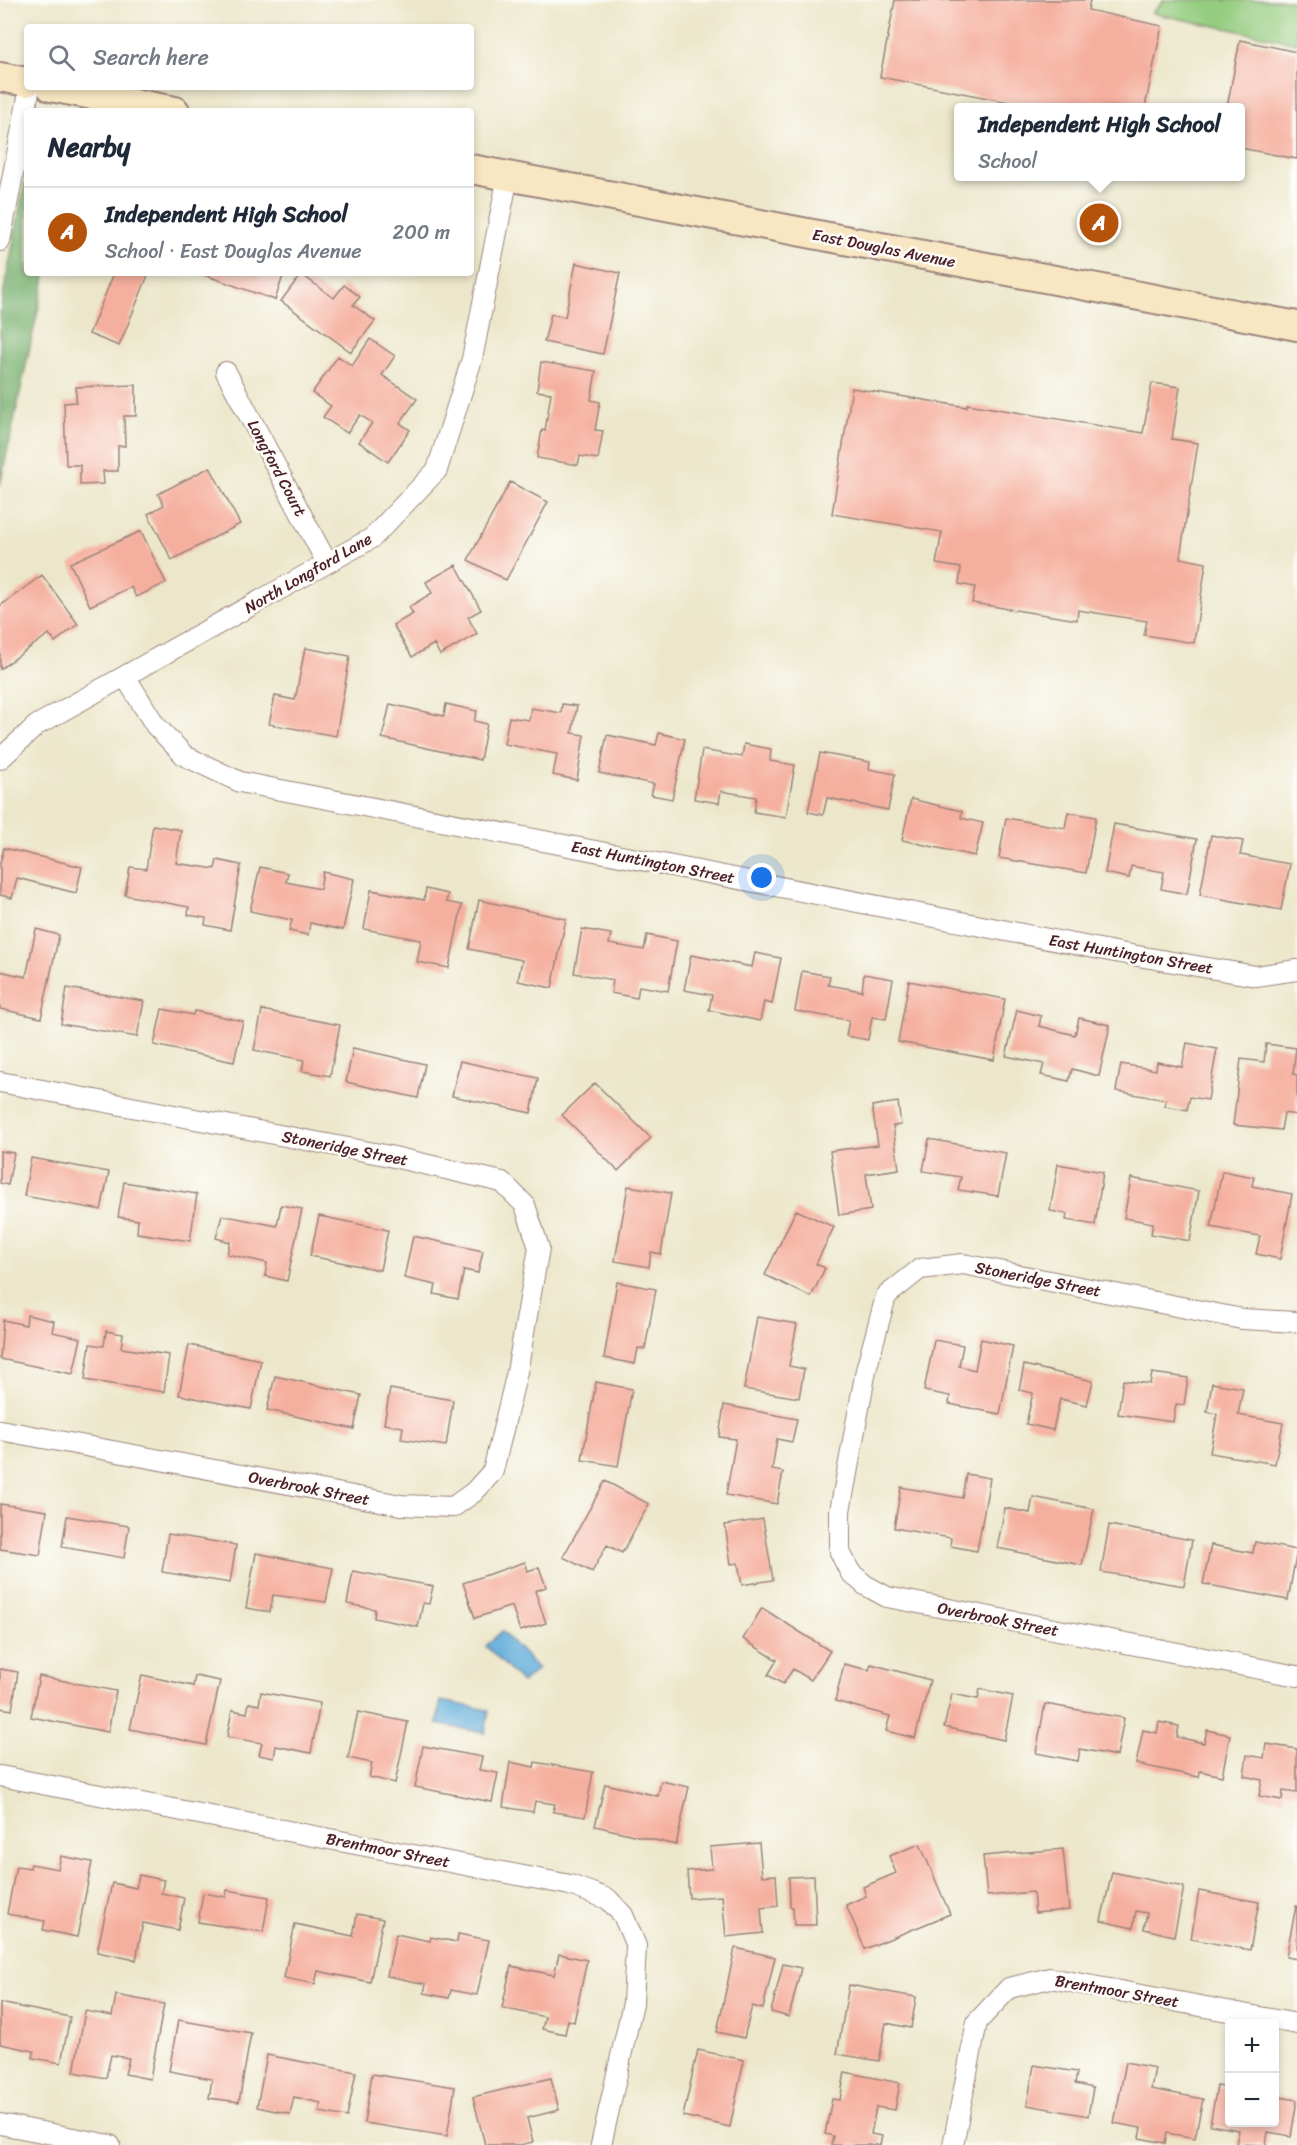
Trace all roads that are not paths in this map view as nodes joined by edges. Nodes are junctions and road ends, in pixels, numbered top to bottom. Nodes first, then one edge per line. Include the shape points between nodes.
1 (0, 77) edge
2 (24, 81) edge
3 (29, 90) edge
4 (66, 90) edge
5 (26, 108) edge
6 (160, 108) edge
7 (24, 118) edge
8 (474, 170) edge
9 (508, 176) junction
10 (0, 241) edge
11 (1297, 326) edge
12 (226, 372) dead end
13 (327, 563) junction
14 (125, 676) junction
15 (0, 759) edge
16 (1297, 970) edge
17 (0, 1082) edge
18 (1297, 1322) edge
19 (519, 1359) joint
20 (855, 1429) joint
21 (0, 1430) edge
22 (1297, 1676) edge
23 (0, 1776) edge
24 (1297, 2024) edge
25 (0, 2124) edge
26 (110, 2145) edge
27 (601, 2145) edge
28 (953, 2145) edge

1 - 2 street
3 - 5 street
4 - 6 street
7 - 10 street
8 - 9 street, East Douglas Avenue
9 - 11 street, East Douglas Avenue
9 - 13 street, North Longford Lane via 472,359 437,470 372,538
12 - 13 street, Longford Court
13 - 14 street, North Longford Lane
14 - 15 street, North Longford Lane via 37,725
14 - 16 street, East Huntington Street via 155,725 184,756 240,782 1120,953 1256,976
17 - 19 street, Stoneridge Street via 385,1155 502,1182 525,1205 539,1248
18 - 20 street, Stoneridge Street via 1242,1319 963,1264 920,1269 886,1296
19 - 21 street, Overbrook Street via 493,1471 453,1507 401,1505
20 - 22 street, Overbrook Street via 840,1511 840,1552 850,1572 865,1585 887,1597
23 - 27 street, Brentmoor Street via 570,1885 608,1899 623,1915 636,1946 633,2003
24 - 28 street, Brentmoor Street via 1050,1977 1009,1988 977,2022
25 - 26 street

